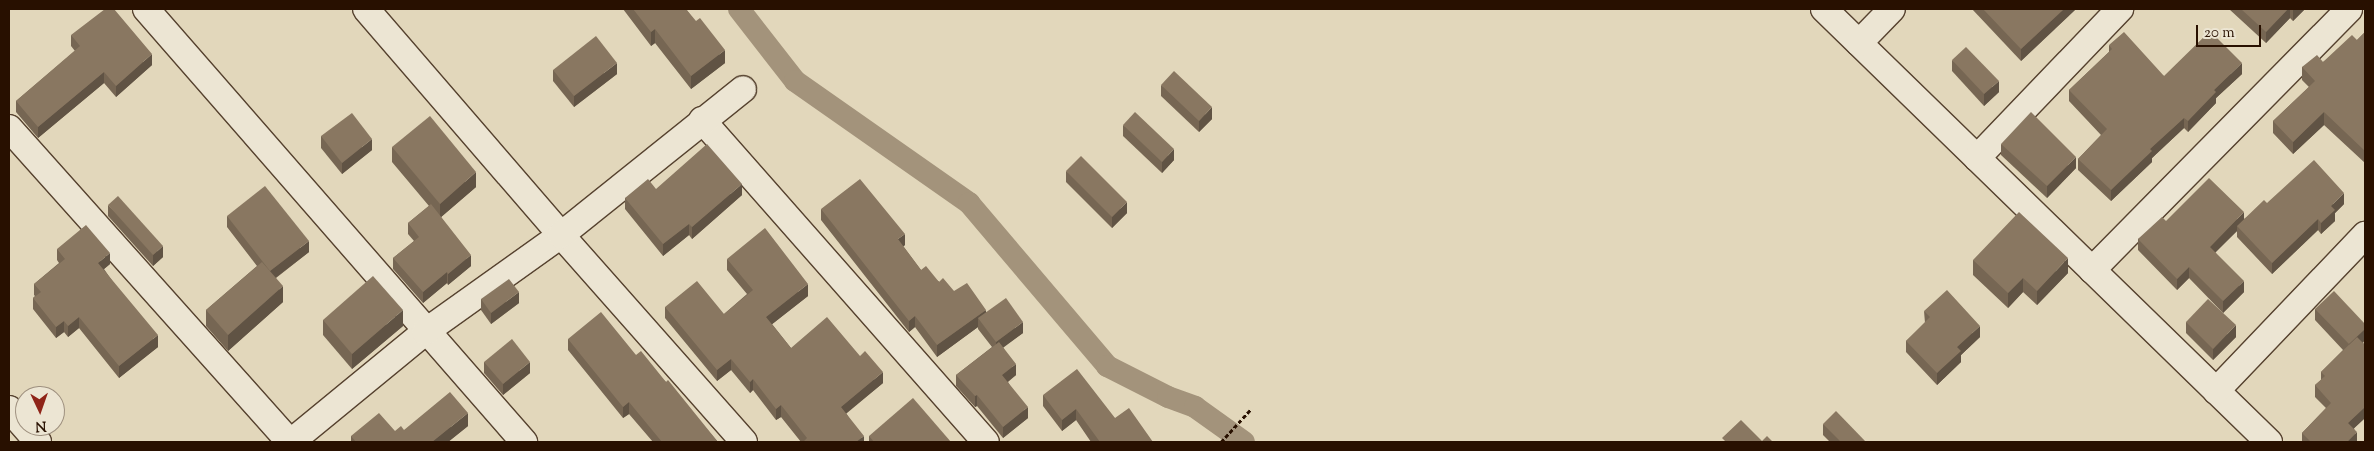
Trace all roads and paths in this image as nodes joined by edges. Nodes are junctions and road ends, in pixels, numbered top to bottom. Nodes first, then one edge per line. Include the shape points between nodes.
1 (146, 9) edge
2 (366, 9) edge
3 (1824, 9) edge
4 (1892, 9) edge
5 (2120, 9) edge
6 (2349, 9) edge
7 (1859, 43) junction
8 (743, 89) dead end
9 (702, 120) junction
10 (9, 128) edge
11 (1977, 158) junction
12 (561, 235) junction
13 (2365, 235) edge
14 (2092, 270) junction
15 (425, 332) junction
16 (2216, 390) junction
17 (9, 409) edge
18 (1250, 409) dead end
19 (38, 442) edge
20 (290, 442) edge
21 (524, 442) edge
22 (744, 442) edge
23 (986, 442) edge
24 (1221, 442) edge
25 (2269, 442) edge

1 - 15 street
2 - 12 street
3 - 7 street
4 - 7 street
5 - 11 street
6 - 14 street
7 - 11 street
8 - 9 street
9 - 12 street
9 - 23 street
10 - 20 street
11 - 14 street
12 - 15 street
12 - 22 street
13 - 16 street
14 - 16 street
15 - 20 street
15 - 21 street
16 - 25 street
17 - 19 street
18 - 24 path

